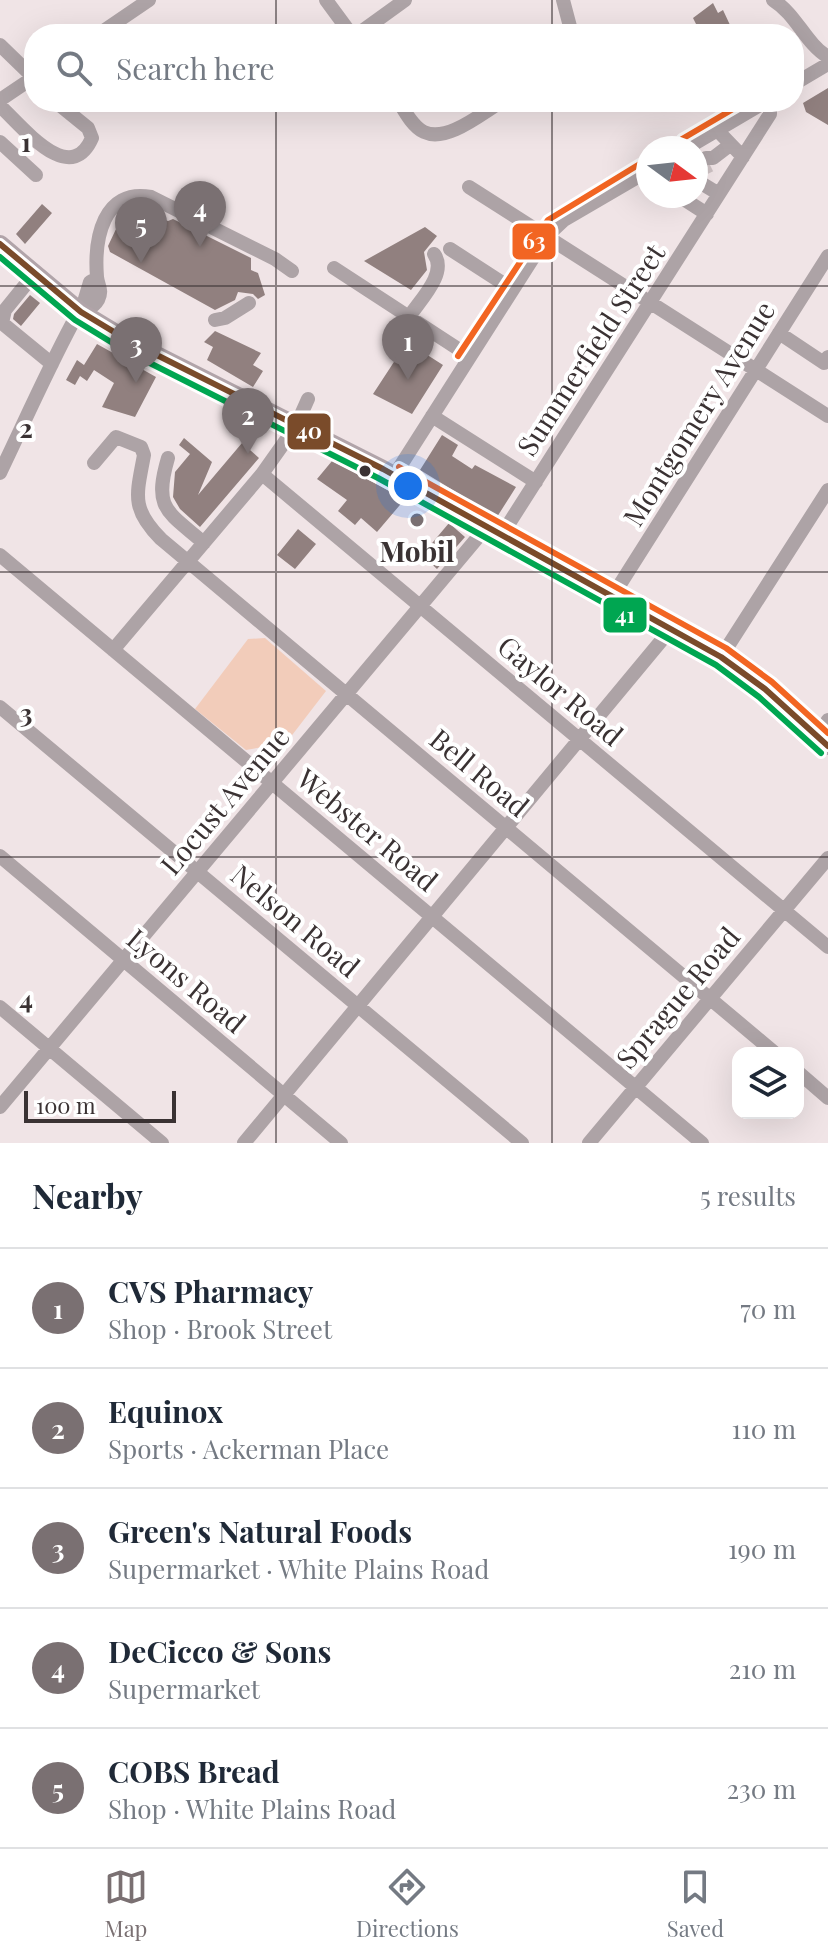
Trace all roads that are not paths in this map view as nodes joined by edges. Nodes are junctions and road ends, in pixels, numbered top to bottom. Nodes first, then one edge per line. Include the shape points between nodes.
1 (326, 0) edge
2 (405, 0) edge
3 (563, 0) edge
4 (146, 1) edge
5 (778, 2) edge
6 (113, 24) edge
7 (344, 24) edge
8 (372, 24) edge
9 (569, 24) edge
10 (800, 24) edge
11 (804, 30) edge
12 (0, 45) edge
13 (828, 57) edge
14 (828, 64) edge
15 (24, 72) edge
16 (804, 78) edge
17 (24, 86) edge
18 (0, 100) edge
19 (0, 106) edge
20 (68, 112) edge
21 (406, 112) edge
22 (484, 112) edge
23 (749, 112) edge
24 (770, 112) edge
25 (717, 130) junction
26 (707, 136) edge
27 (0, 142) edge
28 (730, 145) junction
29 (743, 157) junction
30 (708, 163) tunnel mouth
31 (36, 175) dead end
32 (708, 175) edge
33 (636, 179) edge
34 (469, 187) dead end
35 (719, 194) junction
36 (698, 208) edge
37 (707, 214) junction
38 (547, 236) junction
39 (0, 244) edge
40 (450, 249) dead end
41 (434, 254) dead end
42 (828, 256) edge
43 (334, 268) dead end
44 (292, 271) dead end
45 (35, 273) junction
46 (512, 289) junction
47 (249, 303) dead end
48 (650, 303) junction
49 (81, 312) junction
50 (409, 317) junction
51 (2, 318) edge
52 (215, 320) dead end
53 (779, 333) junction
54 (469, 356) junction
55 (828, 357) edge
56 (52, 364) junction
57 (755, 370) junction
58 (308, 399) dead end
59 (432, 416) junction
60 (828, 416) edge
61 (296, 426) junction
62 (168, 458) dead end
63 (94, 463) dead end
64 (0, 473) edge
65 (262, 474) junction
66 (394, 476) junction
67 (536, 482) junction
68 (828, 490) edge
69 (490, 530) junction
70 (204, 543) junction
71 (0, 555) edge
72 (188, 562) junction
73 (612, 597) junction
74 (419, 607) junction
75 (671, 629) junction
76 (113, 650) junction
77 (721, 657) junction
78 (347, 694) junction
79 (0, 707) edge
80 (825, 734) edge
81 (580, 739) junction
82 (273, 783) junction
83 (506, 828) junction
84 (0, 856) edge
85 (828, 858) edge
86 (197, 872) junction
87 (783, 910) junction
88 (432, 917) junction
89 (828, 947) edge
90 (124, 960) junction
91 (710, 999) junction
92 (358, 1005) junction
93 (0, 1007) edge
94 (768, 1047) edge
95 (49, 1049) junction
96 (804, 1077) edge
97 (636, 1087) junction
98 (283, 1095) junction
99 (828, 1098) edge
100 (0, 1107) edge
101 (162, 1143) edge
102 (244, 1143) edge
103 (341, 1143) edge
104 (522, 1143) edge
105 (589, 1143) edge
106 (702, 1143) edge

1 - 7 street
2 - 8 street
3 - 9 street
4 - 6 street
5 - 10 street
11 - 13 street
12 - 15 street
14 - 16 street
17 - 18 street
19 - 20 street via 44,146 69,160 92,138
21 - 22 street via 416,126 434,135
23 - 25 street
24 - 29 street, Summerfield Street
25 - 26 street
25 - 28 street
27 - 31 street
28 - 29 street
28 - 30 street
29 - 35 street, Summerfield Street
32 - 35 street
33 - 38 street via 564,220
34 - 38 street
35 - 37 street, Summerfield Street
36 - 37 street
37 - 48 street, Summerfield Street
38 - 46 street
38 - 48 street
39 - 45 main road
40 - 46 street
41 - 50 street via 438,273
42 - 53 street, Montgomery Avenue
43 - 50 street
44 - 49 street via 169,205 140,195 119,200 104,221 96,245 101,289 98,300
45 - 49 main road
45 - 51 street
46 - 54 street
47 - 52 street
48 - 57 street
48 - 67 street, Summerfield Street
49 - 56 street
49 - 61 main road via 167,368 254,414
50 - 54 street
51 - 56 street
53 - 55 street via 824,363
53 - 57 street, Montgomery Avenue
54 - 59 street
56 - 64 street via 46,388
57 - 60 street
57 - 73 street, Montgomery Avenue
58 - 61 street
59 - 66 street
59 - 67 street
61 - 65 street
61 - 66 main road
62 - 70 street via 160,486 164,509
63 - 72 street, Bell Road via 116,437 141,447 137,505 153,531
65 - 70 street
65 - 74 street, Gaylor Road
66 - 69 main road
67 - 69 street, Summerfield Street via 508,525
68 - 77 street
69 - 73 main road
69 - 74 street, Locust Avenue via 479,536
70 - 72 street
71 - 76 street, Webster Road
72 - 76 street
72 - 78 street, Bell Road
73 - 75 main road
74 - 78 street, Locust Avenue
74 - 81 street, Gaylor Road
75 - 77 main road
75 - 81 street
76 - 82 street, Webster Road
77 - 80 main road
78 - 82 street, Locust Avenue
78 - 83 street, Bell Road
79 - 86 street, Nelson Road
81 - 83 street
81 - 87 street, Gaylor Road
82 - 86 street, Locust Avenue
82 - 88 street, Webster Road
83 - 88 street
83 - 91 street, Bell Road
84 - 90 street, Lyons Road
85 - 87 street, Sprague Road
86 - 90 street, Locust Avenue
86 - 92 street, Nelson Road
87 - 89 street, Gaylor Road
87 - 91 street, Sprague Road
88 - 92 street
88 - 97 street, Webster Road
90 - 95 street, Locust Avenue
90 - 98 street, Lyons Road
91 - 94 street, Bell Road
91 - 97 street, Sprague Road
92 - 98 street
92 - 104 street, Nelson Road
93 - 95 street
95 - 100 street, Locust Avenue
95 - 101 street
96 - 99 street
97 - 105 street, Sprague Road
97 - 106 street, Webster Road
98 - 102 street
98 - 103 street, Lyons Road

